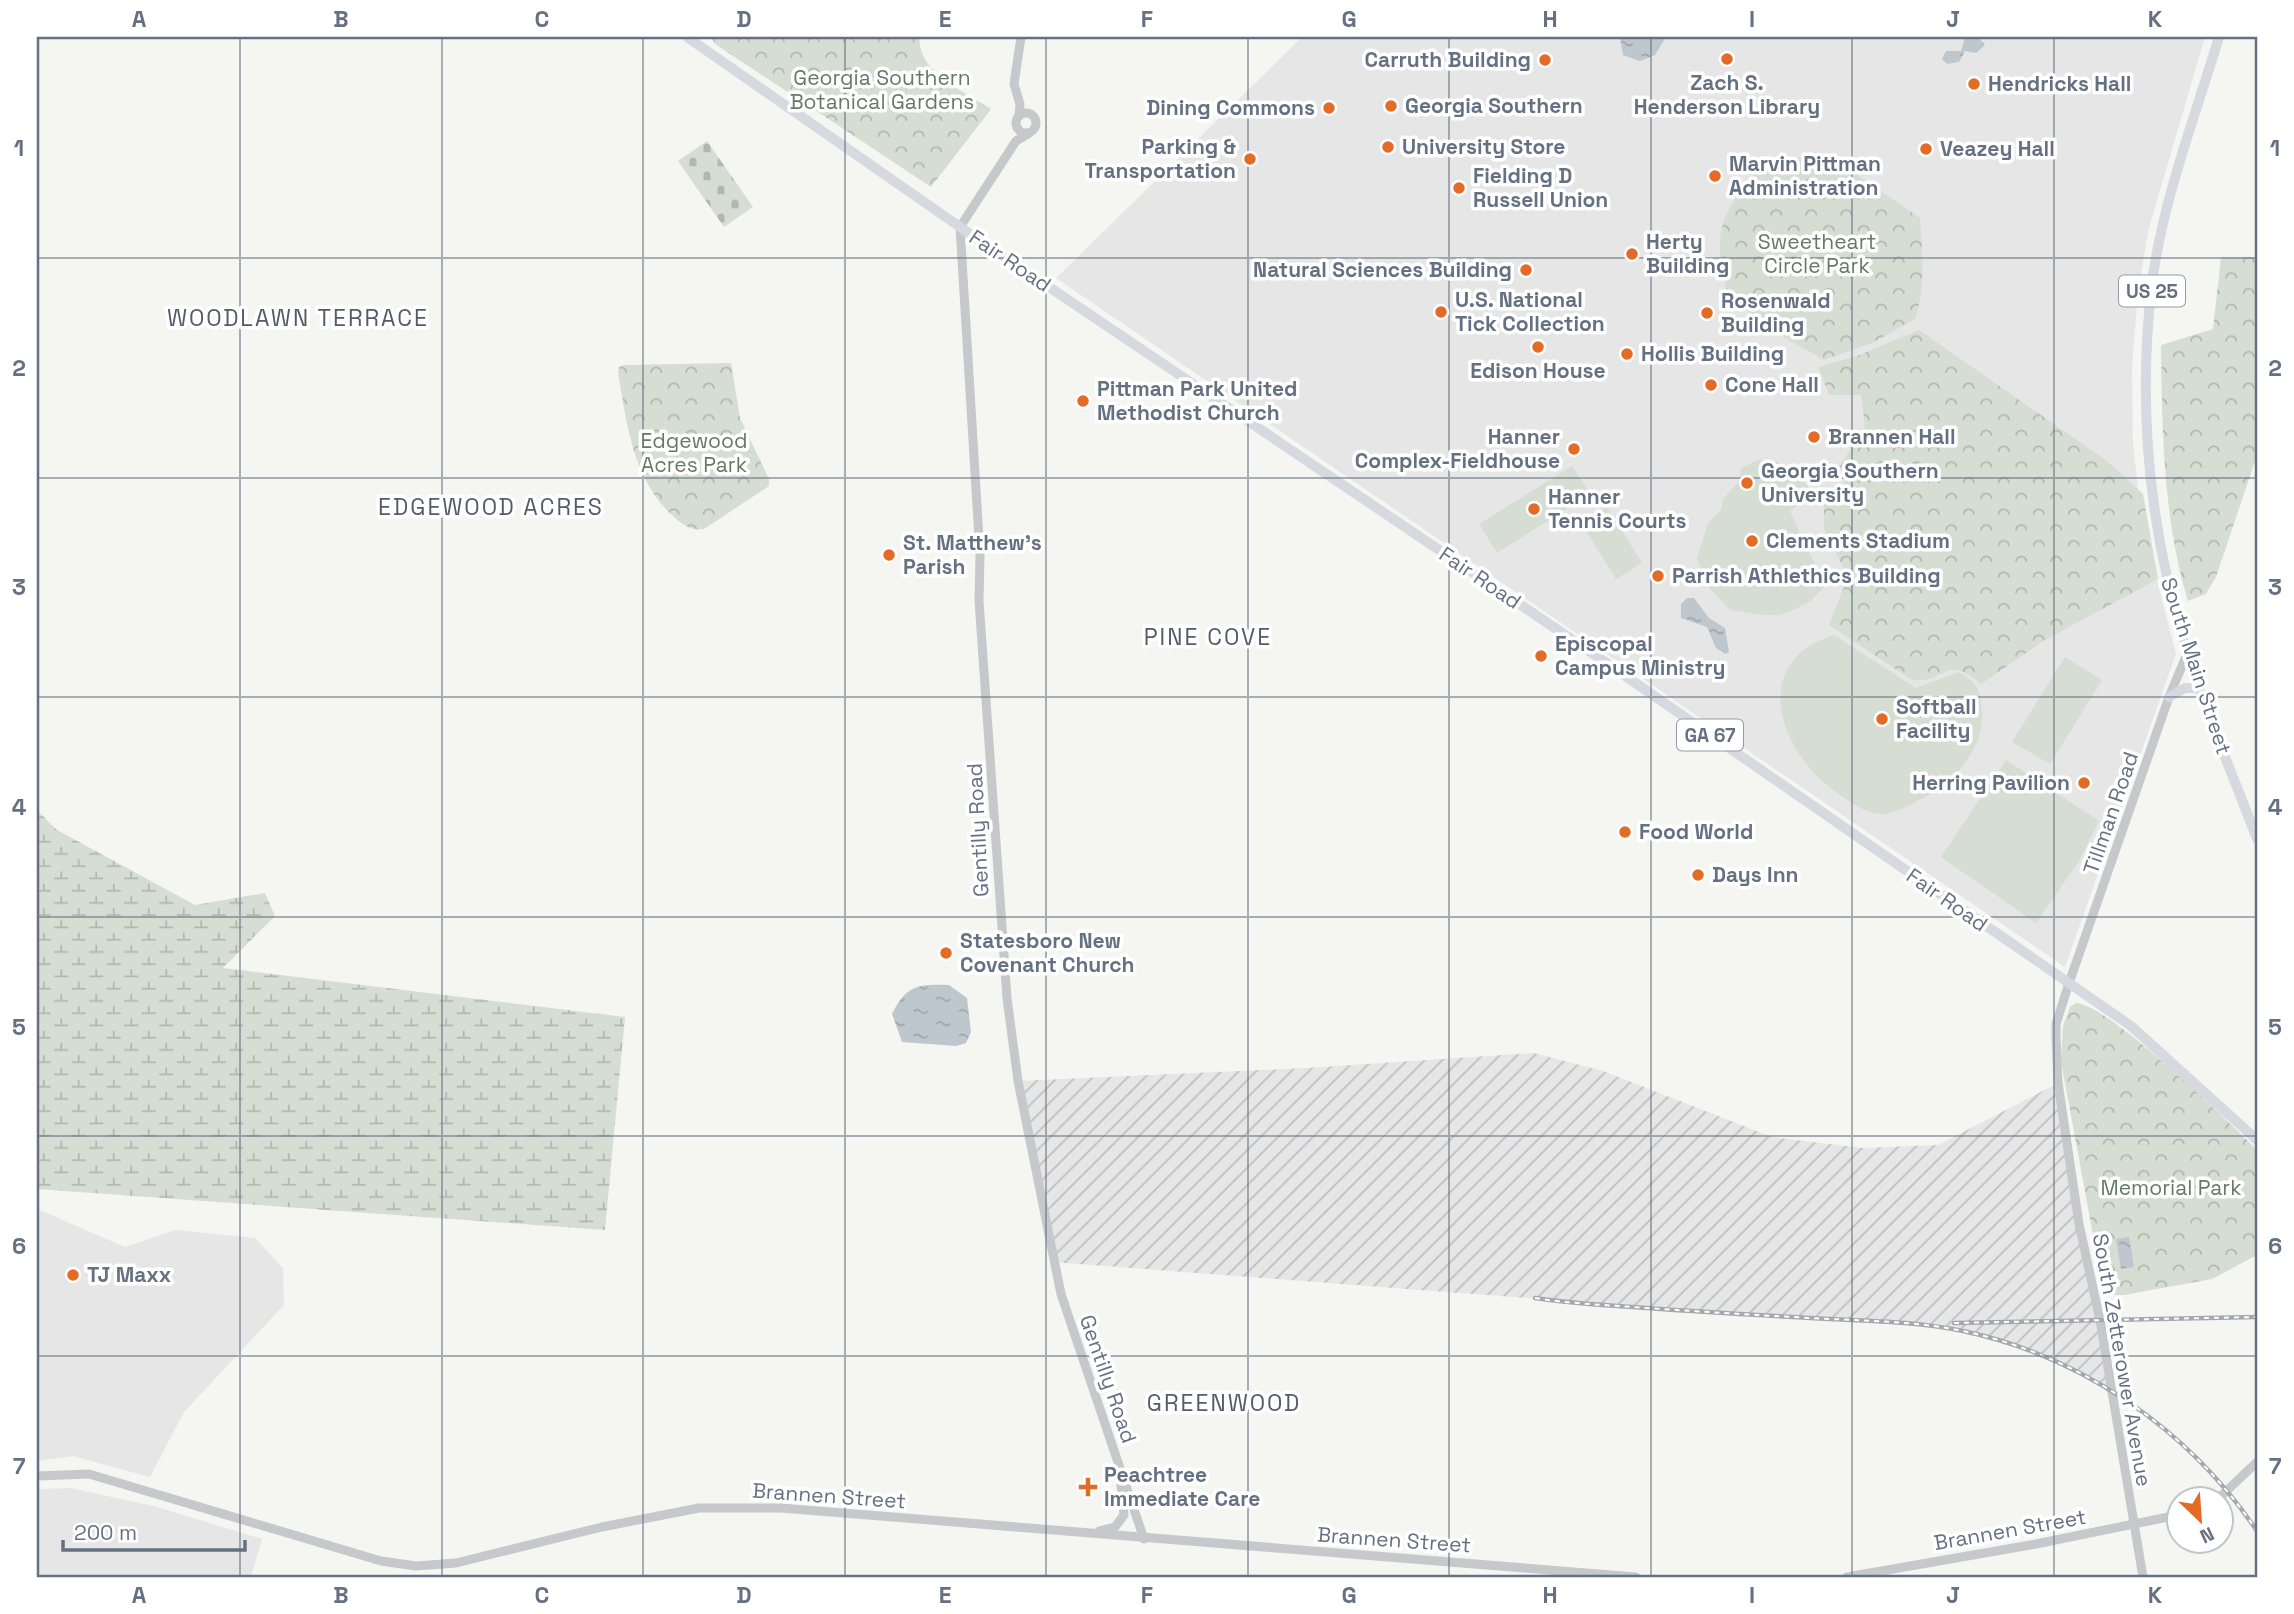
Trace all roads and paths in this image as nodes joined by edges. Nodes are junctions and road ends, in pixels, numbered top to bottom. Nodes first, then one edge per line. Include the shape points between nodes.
1 (687, 37) edge
2 (1021, 37) edge
3 (2219, 37) edge
4 (1020, 104) junction
5 (1031, 114) junction
6 (1019, 116) junction
7 (1018, 130) junction
8 (1028, 134) junction
9 (1016, 141) junction
10 (960, 227) junction
11 (2187, 654) junction
12 (2199, 688) junction
13 (2169, 697) junction
14 (2257, 839) edge
15 (2069, 984) junction
16 (2257, 1140) edge
17 (1110, 1439) junction
18 (2257, 1462) edge
19 (37, 1476) edge
20 (2234, 1485) edge
21 (2164, 1518) edge
22 (2133, 1525) junction
23 (1080, 1533) junction
24 (1144, 1539) junction
25 (1636, 1577) edge
26 (1847, 1577) edge
27 (2143, 1577) edge

1 - 10 main road, Fair Road / GA 67
2 - 4 street via 1014,84
3 - 11 main road, South Main Street / US 25 via 2176,176 2152,280 2147,359 2152,500
4 - 5 street
4 - 6 street
5 - 6 street
5 - 8 street via 1037,125
6 - 7 street
7 - 8 street
7 - 9 street
8 - 9 street
9 - 10 street
10 - 15 main road, Fair Road / GA 67 via 1557,629
10 - 17 street, Gentilly Road via 979,531 979,601 1007,998 1052,1262
11 - 12 main road, South Main Street / US 25
11 - 13 street, Tillman Road
12 - 13 main road via 2185,688
12 - 14 main road, South Main Street / US 25
13 - 15 street, Tillman Road
15 - 16 main road, Fair Road / GA 67 via 2131,1026
15 - 22 street, South Zetterower Avenue via 2056,1024 2058,1083
17 - 23 street via 1125,1500 1124,1515 1109,1530
17 - 24 street, Gentilly Road
18 - 20 street
19 - 23 street, Brannen Street via 89,1475 381,1561 416,1566 456,1563 699,1508 782,1508
21 - 22 street, Brannen Street
22 - 26 street, Brannen Street
22 - 27 street, South Zetterower Avenue
23 - 24 street, Brannen Street
24 - 25 street, Brannen Street

